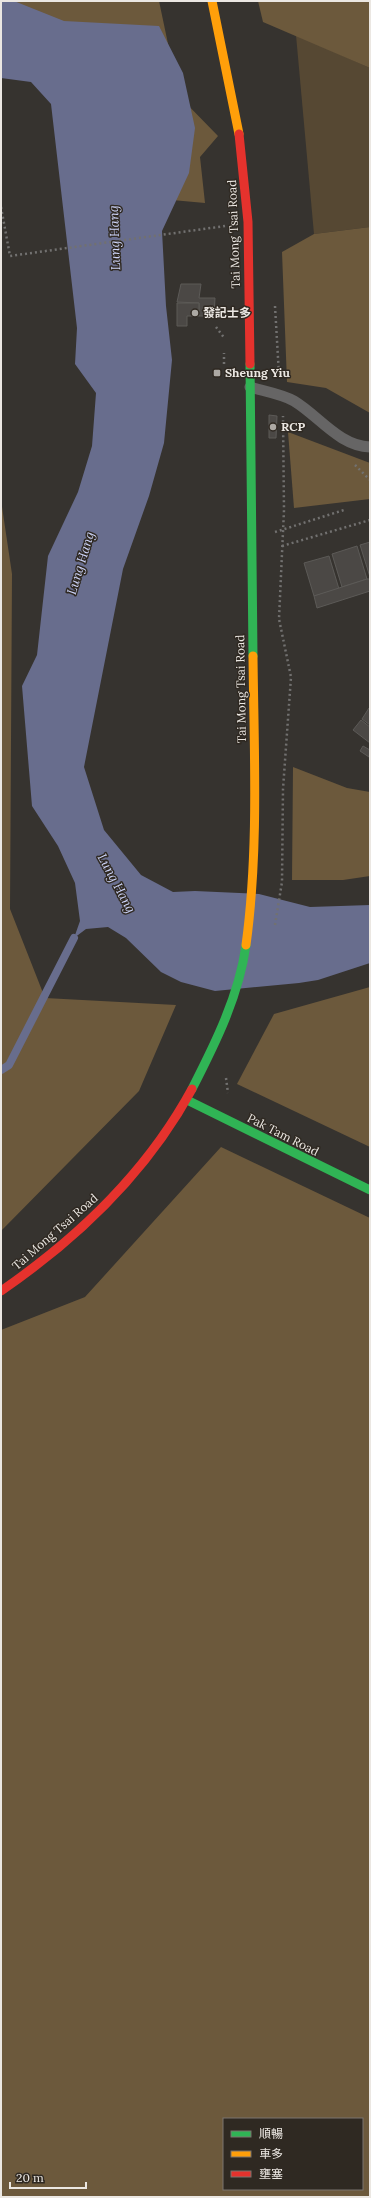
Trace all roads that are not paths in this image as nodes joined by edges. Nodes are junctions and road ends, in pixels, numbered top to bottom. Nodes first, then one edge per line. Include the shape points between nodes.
1 (212, 1) edge
2 (250, 387) junction
3 (370, 447) edge
4 (187, 1100) junction
5 (370, 1190) edge
6 (1, 1291) edge

1 - 2 street, Tai Mong Tsai Road via 242,146 248,222
2 - 3 lane via 293,401 346,440
2 - 4 street, Tai Mong Tsai Road via 254,874 251,910 241,970 234,993 214,1047
4 - 5 street, Pak Tam Road
4 - 6 street, Tai Mong Tsai Road via 156,1147 107,1203 52,1254

